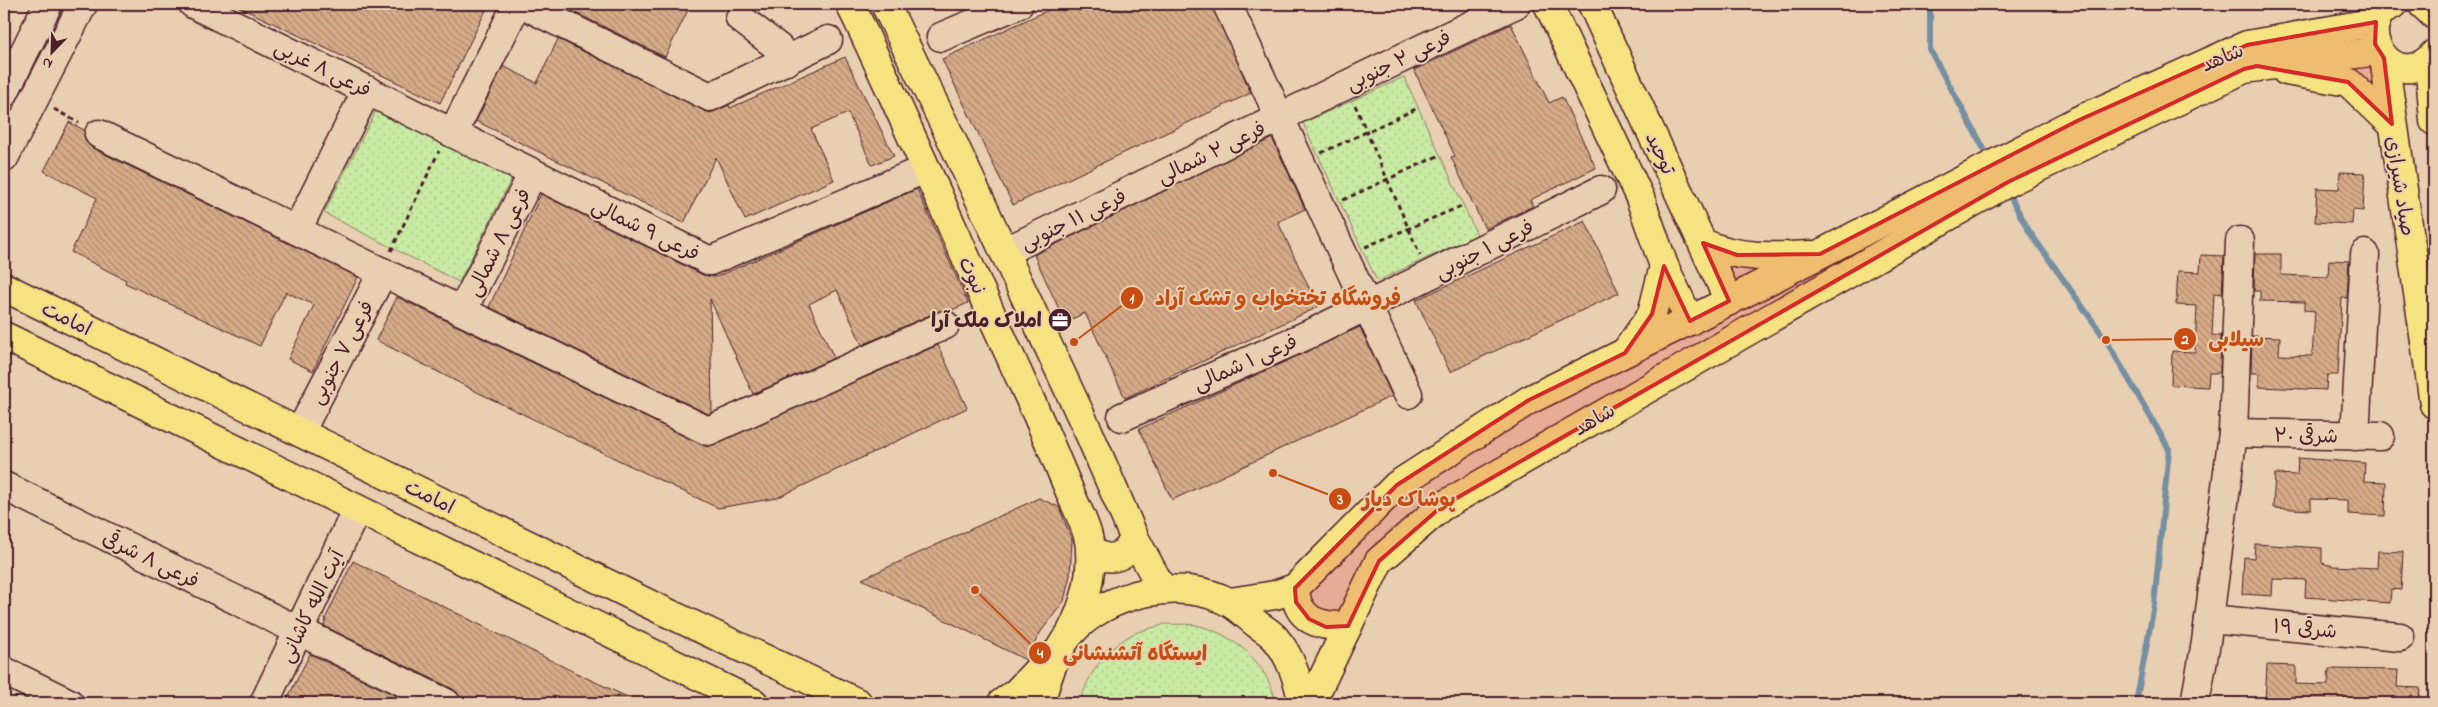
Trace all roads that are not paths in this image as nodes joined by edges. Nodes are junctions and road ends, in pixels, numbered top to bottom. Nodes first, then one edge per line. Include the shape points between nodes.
1 (48, 4) edge
2 (83, 4) edge
3 (193, 4) edge
4 (518, 4) edge
5 (522, 4) edge
6 (850, 4) edge
7 (885, 4) edge
8 (1019, 4) edge
9 (1516, 4) edge
10 (1548, 4) edge
11 (1592, 4) edge
12 (2422, 4) edge
13 (2385, 13) edge
14 (1231, 14) edge
15 (2434, 14) edge
16 (740, 18) dead end
17 (940, 37) dead end
18 (828, 40) dead end
19 (2381, 54) junction
20 (2432, 57) edge
21 (787, 61) junction
22 (2258, 66) junction
23 (368, 90) junction
24 (4, 93) edge
25 (1280, 119) junction
26 (2434, 121) edge
27 (2392, 124) junction
28 (453, 133) junction
29 (99, 134) road end
30 (4, 158) edge
31 (925, 169) junction
32 (534, 173) junction
33 (1142, 186) joint
34 (1601, 190) dead end
35 (1948, 202) junction
36 (297, 230) junction
37 (2240, 241) dead end
38 (1703, 243) junction
39 (1004, 252) junction
40 (1820, 254) junction
41 (2364, 254) dead end
42 (1664, 266) junction
43 (383, 272) junction
44 (4, 287) edge
45 (1729, 301) junction
46 (1367, 306) junction
47 (462, 311) junction
48 (1690, 321) junction
49 (945, 325) dead end
50 (4, 336) edge
51 (1625, 353) junction
52 (1408, 394) dead end
53 (2434, 404) edge
54 (1122, 417) dead end
55 (300, 432) junction
56 (2233, 433) junction
57 (4, 486) edge
58 (357, 509) junction
59 (1134, 537) junction
60 (1090, 549) junction
61 (1295, 588) junction
62 (1162, 589) junction
63 (1230, 602) junction
64 (2209, 619) junction
65 (1348, 626) junction
66 (298, 632) junction
67 (1068, 637) junction
68 (2400, 637) dead end
69 (8, 673) edge
70 (69, 703) edge
71 (264, 703) edge
72 (446, 703) edge
73 (754, 703) edge
74 (858, 703) edge
75 (1002, 703) edge
76 (1040, 703) edge
77 (1303, 703) edge
78 (1311, 703) edge
79 (2195, 703) edge

1 - 24 street
2 - 30 street
3 - 23 street, فرعی ۸ غربی
4 - 28 street
5 - 21 street via 710,97
6 - 31 main road, نبوت
7 - 39 main road, نبوت
8 - 17 street
9 - 25 street, فرعی ۲ جنوبی
10 - 42 main road, توحید via 1640,198
11 - 38 main road, توحید
12 - 15 main road
13 - 19 main road, صیاد شیرازی via 2374,32
13 - 35 main road, شاهد via 2248,45 2077,121
14 - 25 street
16 - 21 street via 779,48
18 - 21 street
19 - 20 main road via 2397,66 2408,68 2420,66
19 - 22 main road, شاهد
19 - 27 main road, صیاد شیرازی
20 - 26 main road
22 - 27 main road via 2348,82
22 - 35 main road, شاهد via 2244,69 2008,182
23 - 28 street, فرعی ۸ غربی
23 - 36 street
25 - 33 street, فرعی ۲ شمالی
25 - 46 street
27 - 53 main road, صیاد شیرازی
28 - 32 street, فرعی ۹ شمالی
29 - 36 street
31 - 32 street, فرعی ۹ شمالی via 710,261
31 - 60 main road, نبوت via 1047,435 1084,526
32 - 47 street, فرعی ۸ شمالی
33 - 39 street, فرعی ۱۱ جنوبی
34 - 46 street, فرعی ۱ جنوبی
35 - 40 main road
35 - 65 main road, شاهد via 1440,507 1379,561
36 - 43 street
37 - 56 street
38 - 40 main road via 1737,255
38 - 45 main road, توحید
39 - 59 main road, نبوت
40 - 45 main road
41 - 56 street, ۲۰ شرقی via 2367,436
42 - 48 main road, توحید
42 - 51 main road via 1652,314
43 - 47 street
43 - 55 street, فرعی ۷ جنوبی
44 - 55 main road, امامت
45 - 48 main road
46 - 52 street
46 - 54 street, فرعی ۱ شمالی
47 - 49 street via 708,431
48 - 51 main road
50 - 58 main road
51 - 61 main road via 1529,400 1397,486
55 - 74 main road, امامت
56 - 64 street
57 - 66 street, فرعی ۸ شرقی
58 - 66 street, آیت الله کاشانی
58 - 73 main road
59 - 60 main road via 1125,554 1116,558 1098,556
59 - 62 main road, نبوت
60 - 67 main road, نبوت via 1089,576 1080,615
61 - 63 main road
61 - 65 main road via 1296,602 1309,619 1326,627
62 - 63 main road via 1204,593
62 - 67 main road via 1128,596 1096,611
63 - 77 main road via 1275,638 1296,674
64 - 68 street, ۱۹ شرقی
64 - 79 street
65 - 78 main road, شاهد
66 - 71 street, آیت الله کاشانی
66 - 72 street
67 - 75 main road via 1017,692
67 - 76 main road, نبوت via 1049,674
69 - 70 street

